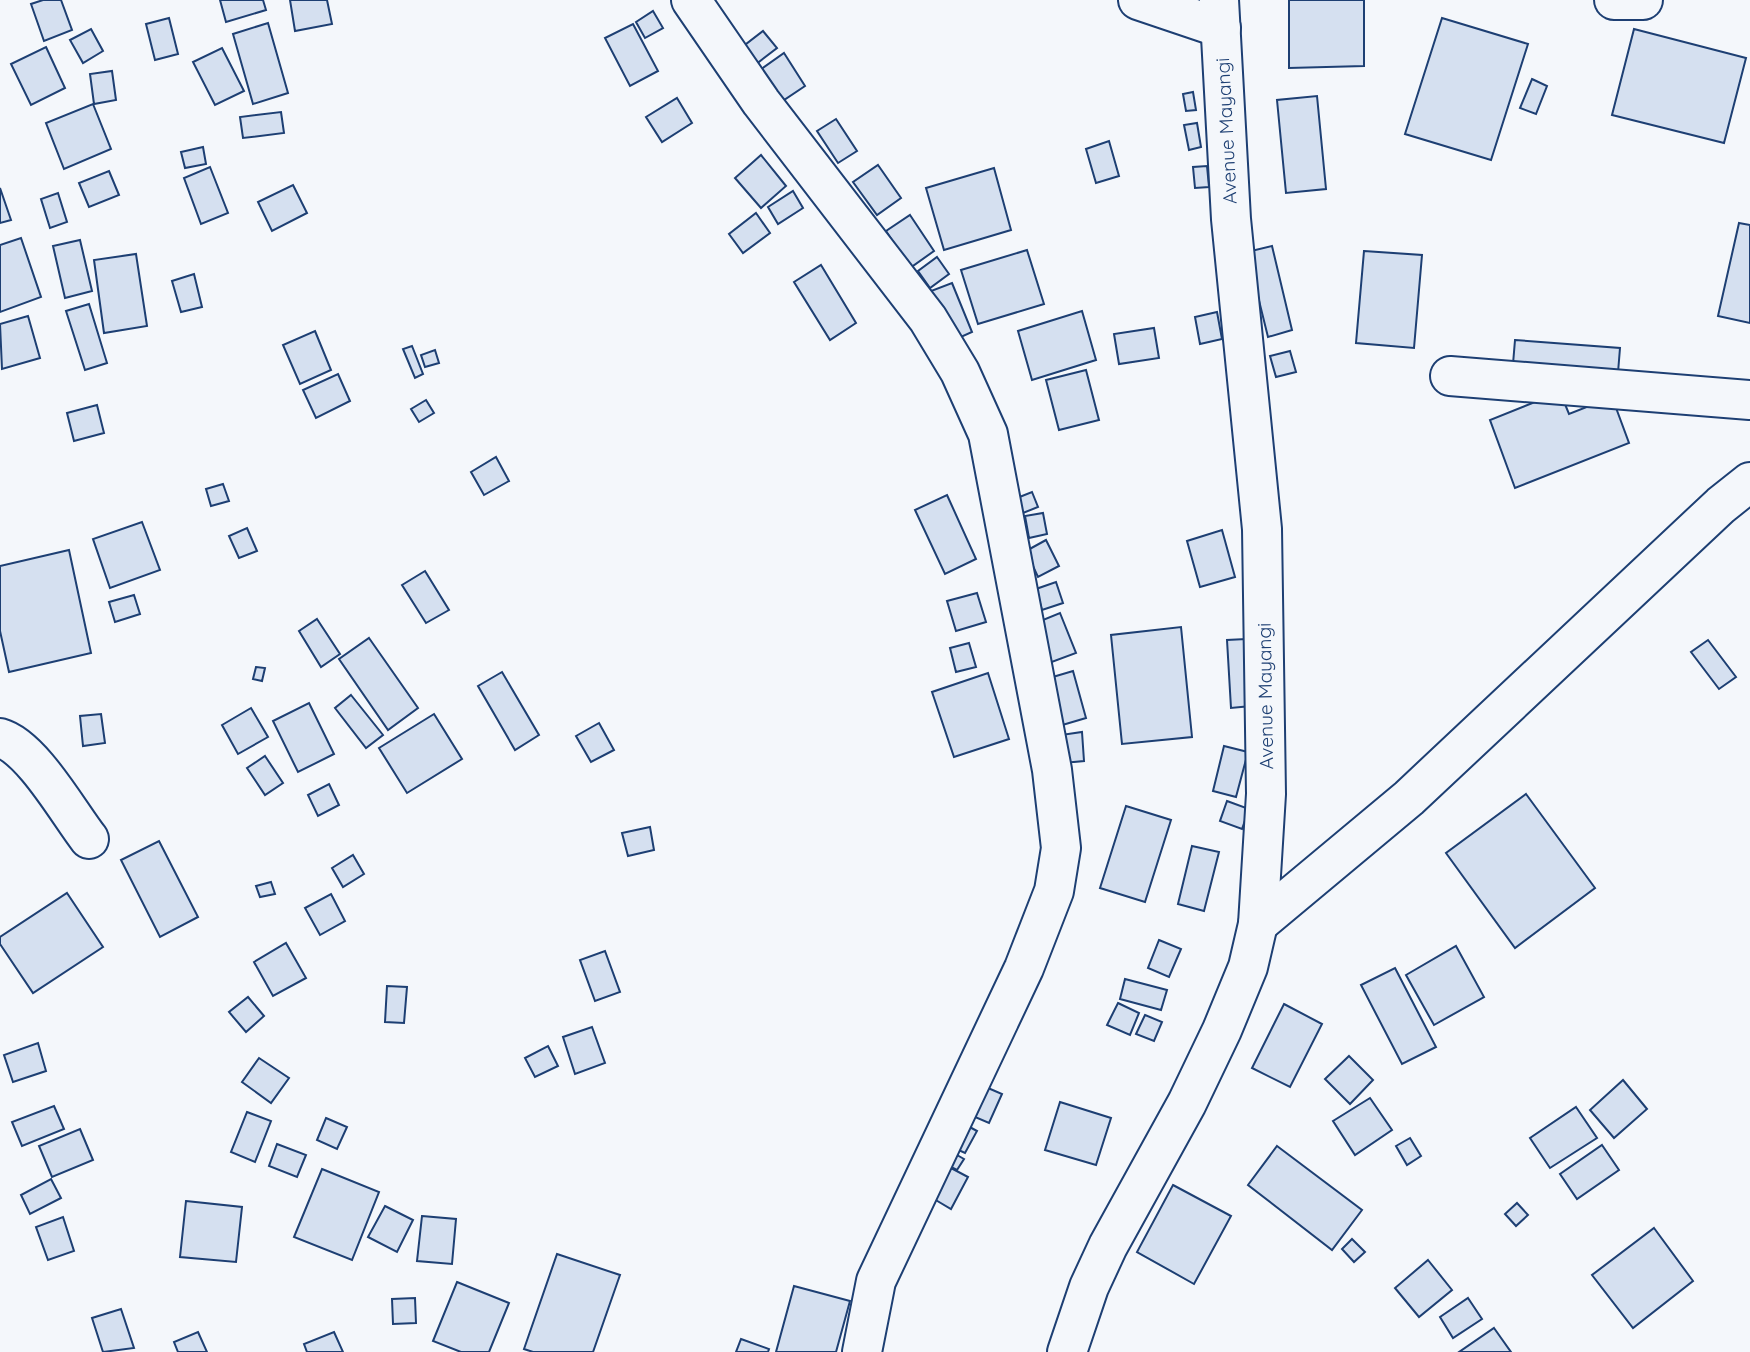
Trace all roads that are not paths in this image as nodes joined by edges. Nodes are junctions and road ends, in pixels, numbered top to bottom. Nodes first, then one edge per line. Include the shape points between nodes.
1 (691, 0) edge
2 (1138, 0) edge
3 (1614, 0) edge
4 (1643, 0) edge
5 (1220, 14) edge
6 (1450, 376) dead end
7 (1750, 400) edge
8 (1750, 482) edge
9 (0, 738) edge
10 (89, 839) dead end
11 (1258, 924) junction
12 (862, 1352) edge
13 (1067, 1352) edge

1 - 12 street via 761,102 928,319 960,372 988,434 1052,770 1061,848 1054,891 1024,968 876,1281
2 - 5 street
3 - 4 street
5 - 11 street, Avenue Mayangi via 1231,219 1262,529 1266,794
6 - 7 street
8 - 11 street via 1409,798
9 - 10 street via 29,758
11 - 13 street, Avenue Mayangi via 1248,967 1222,1030 1108,1247

